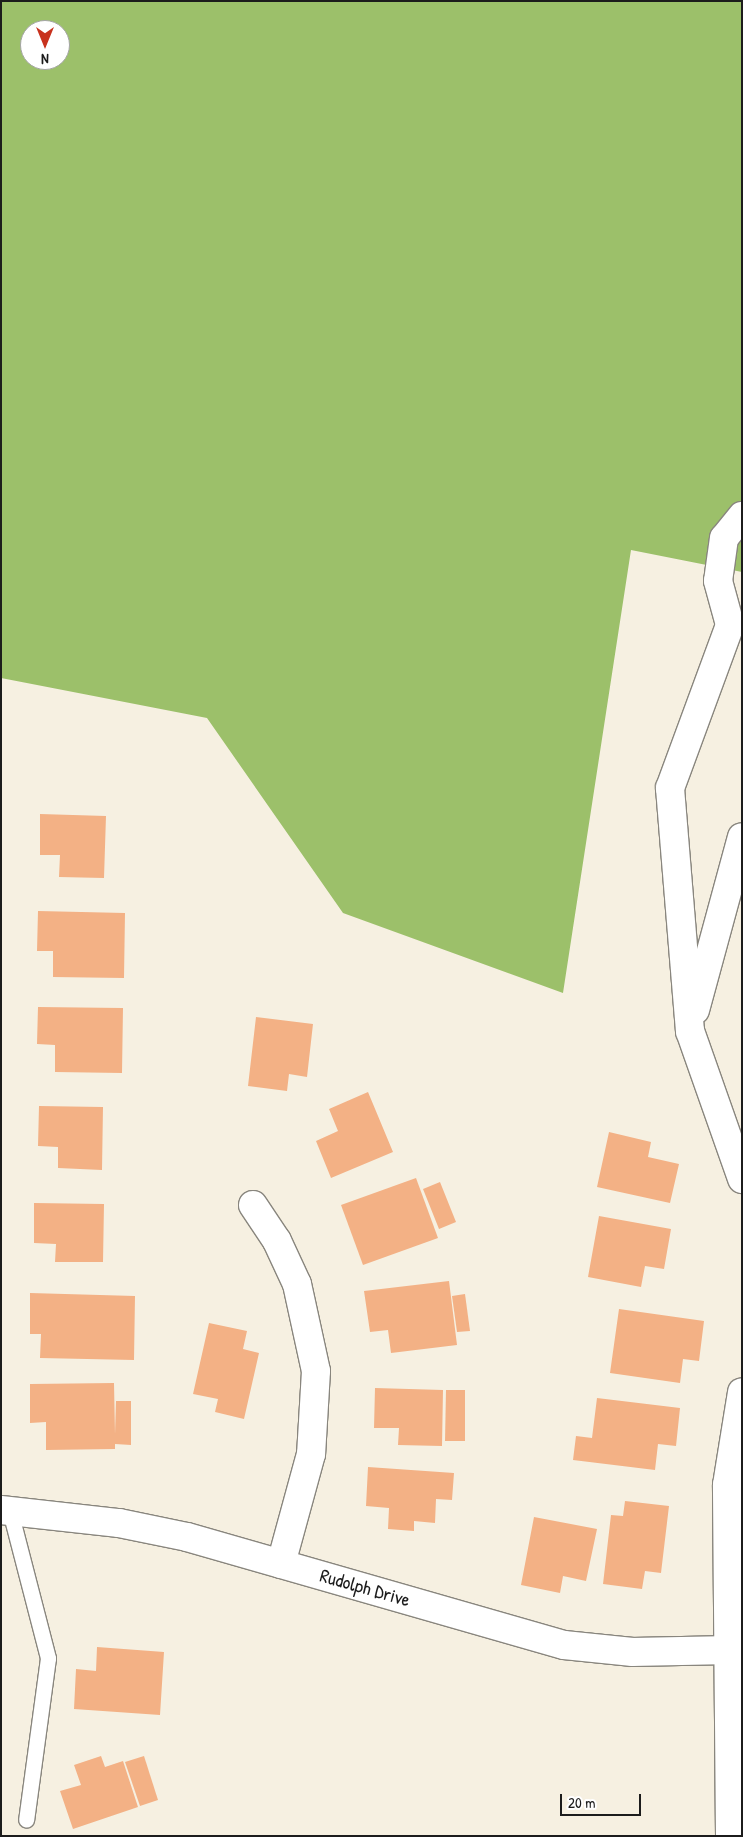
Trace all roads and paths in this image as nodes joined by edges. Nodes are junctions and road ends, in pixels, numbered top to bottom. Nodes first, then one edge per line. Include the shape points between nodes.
1 (742, 516) edge
2 (736, 626) edge
3 (742, 836) edge
4 (690, 1031) junction
5 (742, 1179) edge
6 (253, 1204) dead end
7 (742, 1392) edge
8 (6, 1511) edge
9 (281, 1564) junction
10 (730, 1650) junction
11 (26, 1820) dead end
12 (730, 1836) edge

1 - 2 street via 724,538 718,582
2 - 4 street via 670,788
3 - 4 street
4 - 5 street
6 - 9 street via 277,1241 297,1284 316,1370 311,1454
7 - 10 street via 727,1485
8 - 9 street, Rudolph Drive via 119,1523
8 - 11 lane via 48,1658
9 - 10 street, Rudolph Drive via 564,1645 633,1652
10 - 12 street

